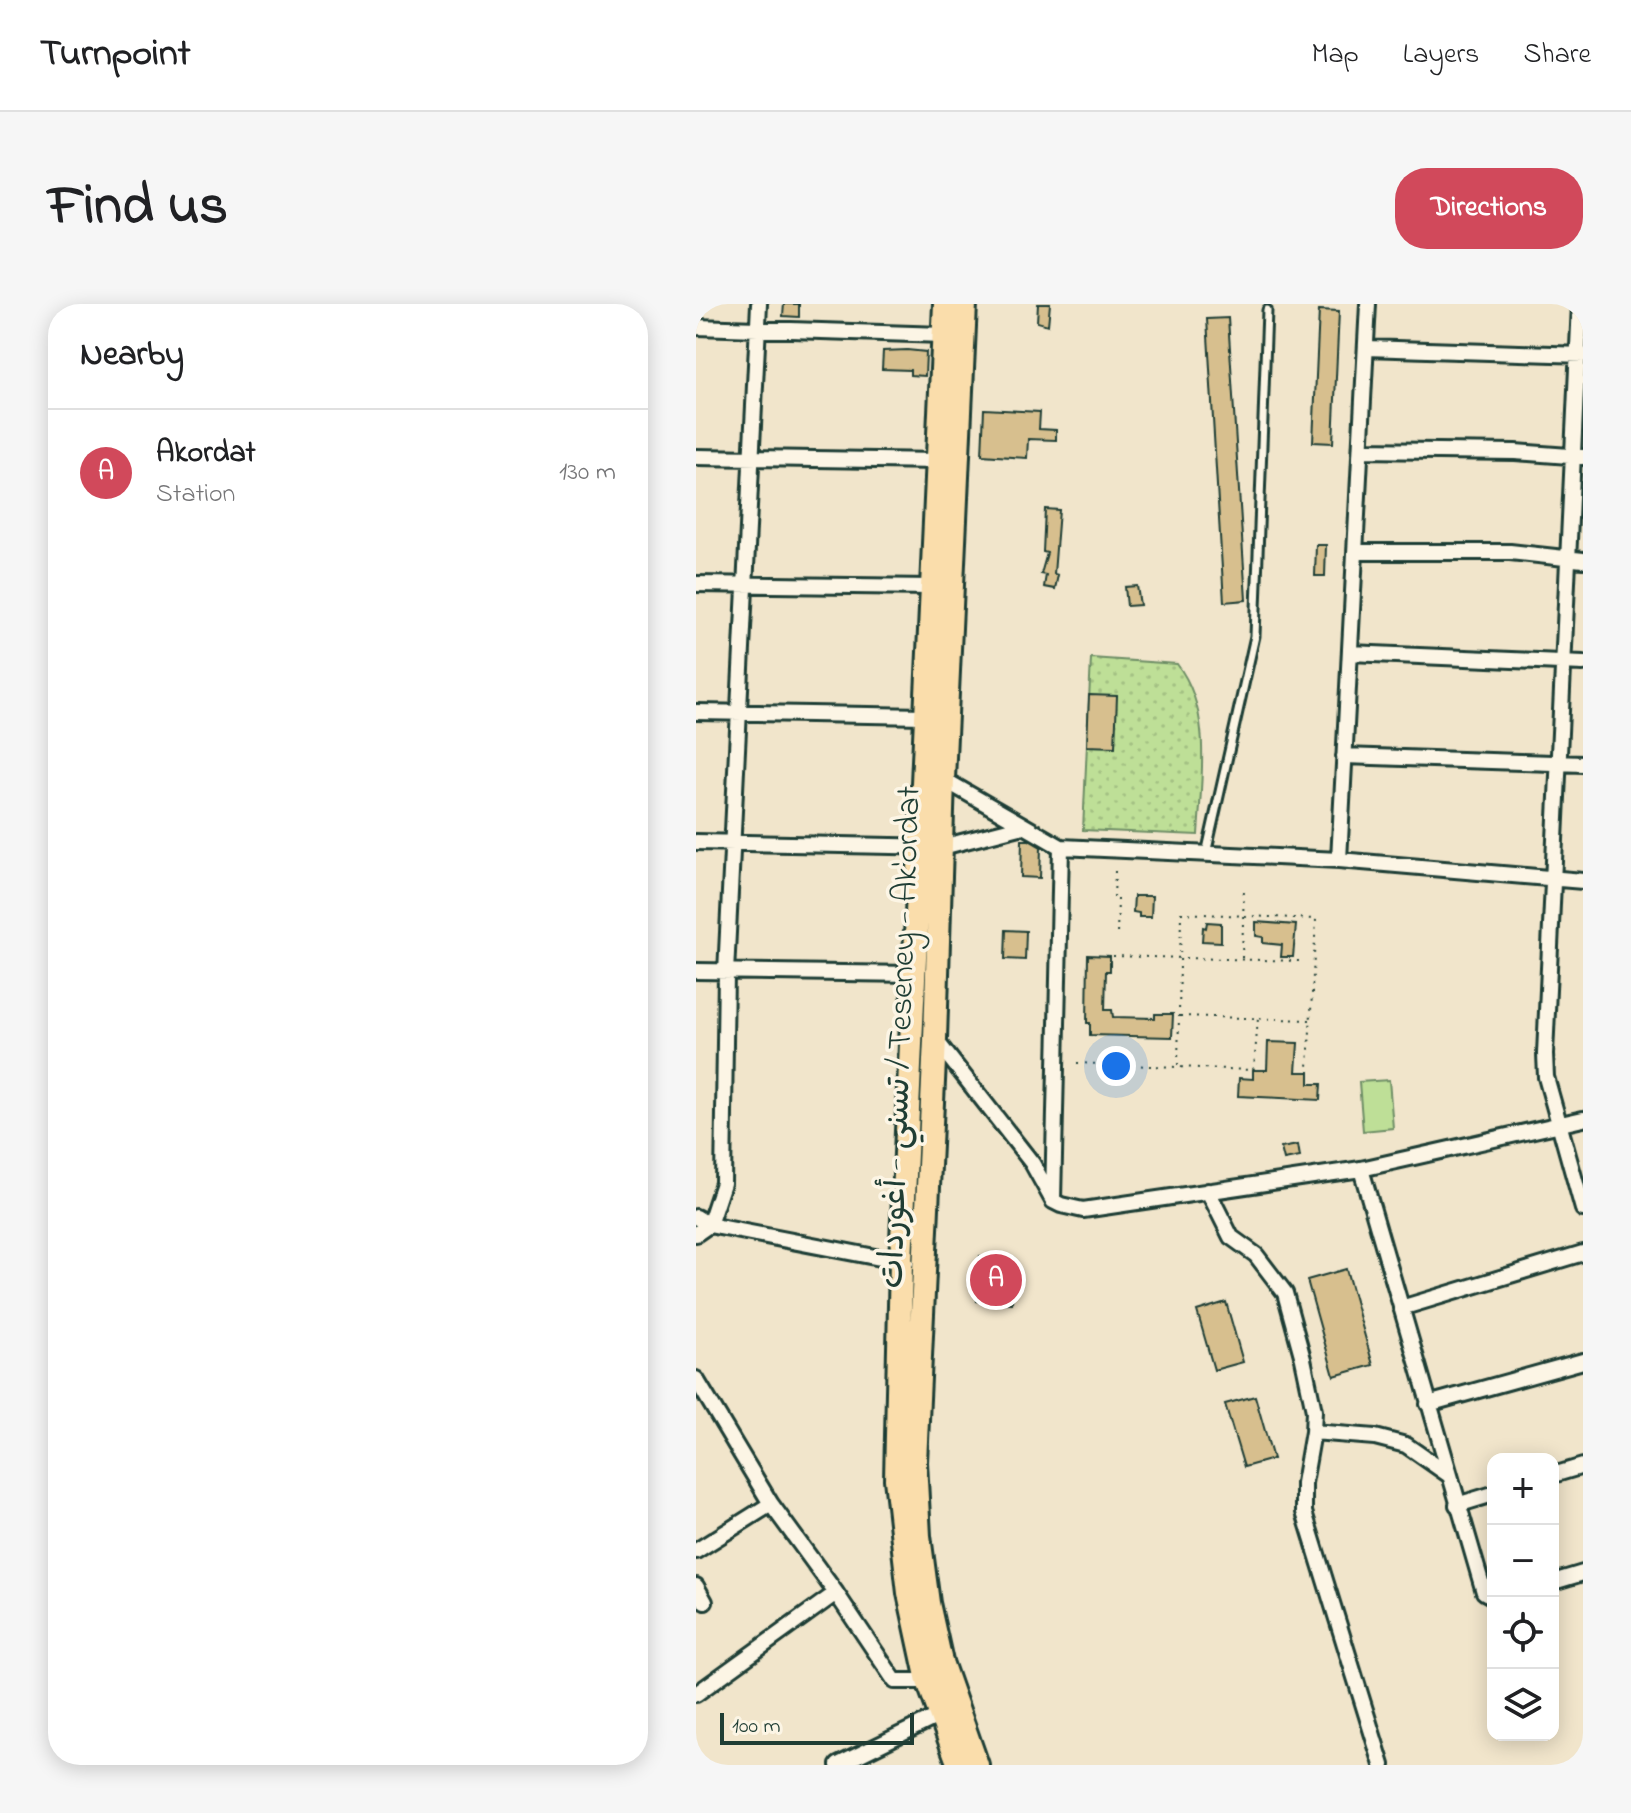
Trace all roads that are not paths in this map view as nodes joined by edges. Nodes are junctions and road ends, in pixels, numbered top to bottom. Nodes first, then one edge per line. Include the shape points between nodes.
1 (759, 304) edge
2 (945, 304) edge
3 (965, 304) edge
4 (1368, 304) edge
5 (1580, 304) edge
6 (1267, 310) dead end
7 (696, 327) edge
8 (758, 331) junction
9 (943, 335) junction
10 (1366, 348) junction
11 (1580, 355) edge
12 (1361, 450) junction
13 (696, 457) edge
14 (1578, 457) edge
15 (752, 460) junction
16 (938, 461) junction
17 (1355, 552) junction
18 (1575, 559) edge
19 (696, 584) edge
20 (745, 586) junction
21 (932, 587) junction
22 (1350, 653) junction
23 (1562, 663) junction
24 (1583, 663) edge
25 (696, 712) edge
26 (739, 714) junction
27 (926, 716) junction
28 (1344, 756) junction
29 (1557, 763) junction
30 (1583, 764) edge
31 (943, 779) junction
32 (1024, 826) junction
33 (696, 842) edge
34 (732, 844) junction
35 (930, 847) junction
36 (1061, 847) junction
37 (1206, 855) junction
38 (1339, 860) junction
39 (1552, 879) junction
40 (1583, 881) edge
41 (696, 971) edge
42 (726, 973) junction
43 (915, 974) junction
44 (935, 1039) junction
45 (1583, 1119) edge
46 (1559, 1125) junction
47 (1361, 1169) junction
48 (1208, 1191) junction
49 (1053, 1201) junction
50 (1583, 1209) edge
51 (702, 1221) edge
52 (696, 1234) edge
53 (1583, 1253) edge
54 (912, 1264) junction
55 (1401, 1308) junction
56 (1583, 1361) edge
57 (696, 1379) edge
58 (1428, 1404) junction
59 (1313, 1432) junction
60 (1583, 1466) edge
61 (1559, 1473) edge
62 (1449, 1475) junction
63 (1487, 1496) edge
64 (771, 1504) junction
65 (1457, 1505) junction
66 (696, 1551) edge
67 (1583, 1573) edge
68 (1559, 1580) edge
69 (696, 1586) edge
70 (836, 1593) junction
71 (1487, 1594) edge
72 (705, 1602) dead end
73 (928, 1681) junction
74 (696, 1694) edge
75 (940, 1715) junction
76 (838, 1765) edge
77 (959, 1765) edge
78 (977, 1765) edge
79 (1382, 1765) edge

1 - 8 street
2 - 9 main road
3 - 31 main road, تسني - أغوردات / Teseney - Ak'ordat
4 - 10 street
5 - 11 street
6 - 37 lane via 1255,636
7 - 8 street
8 - 9 street
8 - 15 street
9 - 16 main road
10 - 11 street
10 - 12 street
11 - 14 street
12 - 14 street
12 - 17 street
13 - 15 street
14 - 18 street
15 - 16 street
15 - 20 street
16 - 21 main road
17 - 18 street via 1510,552
17 - 22 street
18 - 23 street
19 - 20 street
20 - 21 street
20 - 26 street
21 - 27 main road
22 - 23 street
22 - 28 street
23 - 24 street
23 - 29 street
25 - 26 street
26 - 27 street
26 - 34 street
27 - 35 main road
28 - 29 street
28 - 38 street
29 - 30 street
29 - 39 street
31 - 32 street
31 - 35 main road, تسني - أغوردات / Teseney - Ak'ordat
32 - 35 street
32 - 36 street
33 - 34 street
34 - 35 street
34 - 42 street
35 - 43 main road
35 - 44 main road, تسني - أغوردات / Teseney - Ak'ordat
36 - 37 street
36 - 49 street
37 - 38 street
38 - 39 street
39 - 40 street
39 - 46 street via 1545,1054
41 - 42 street
42 - 43 street
42 - 51 street via 723,1183
43 - 54 main road
44 - 49 street via 1032,1163
44 - 54 main road, تسني - أغوردات / Teseney - Ak'ordat
45 - 46 street
46 - 47 street
46 - 50 street
47 - 48 street
47 - 55 street
48 - 49 street via 1083,1210
48 - 59 street via 1231,1237 1256,1255 1285,1293 1311,1398
51 - 52 street
51 - 54 street
53 - 55 street
54 - 73 main road via 896,1479 909,1593
54 - 78 main road, تسني - أغوردات / Teseney - Ak'ordat via 919,1536 941,1662
55 - 58 street
56 - 58 street
57 - 64 street
58 - 62 street
59 - 62 street via 1406,1445
59 - 79 street via 1304,1512
60 - 61 street
62 - 65 street
63 - 65 street
64 - 66 street
64 - 70 street
65 - 71 street
67 - 68 street
69 - 72 street
70 - 73 street via 895,1681
70 - 74 street
73 - 75 main road
75 - 76 street
75 - 77 main road

